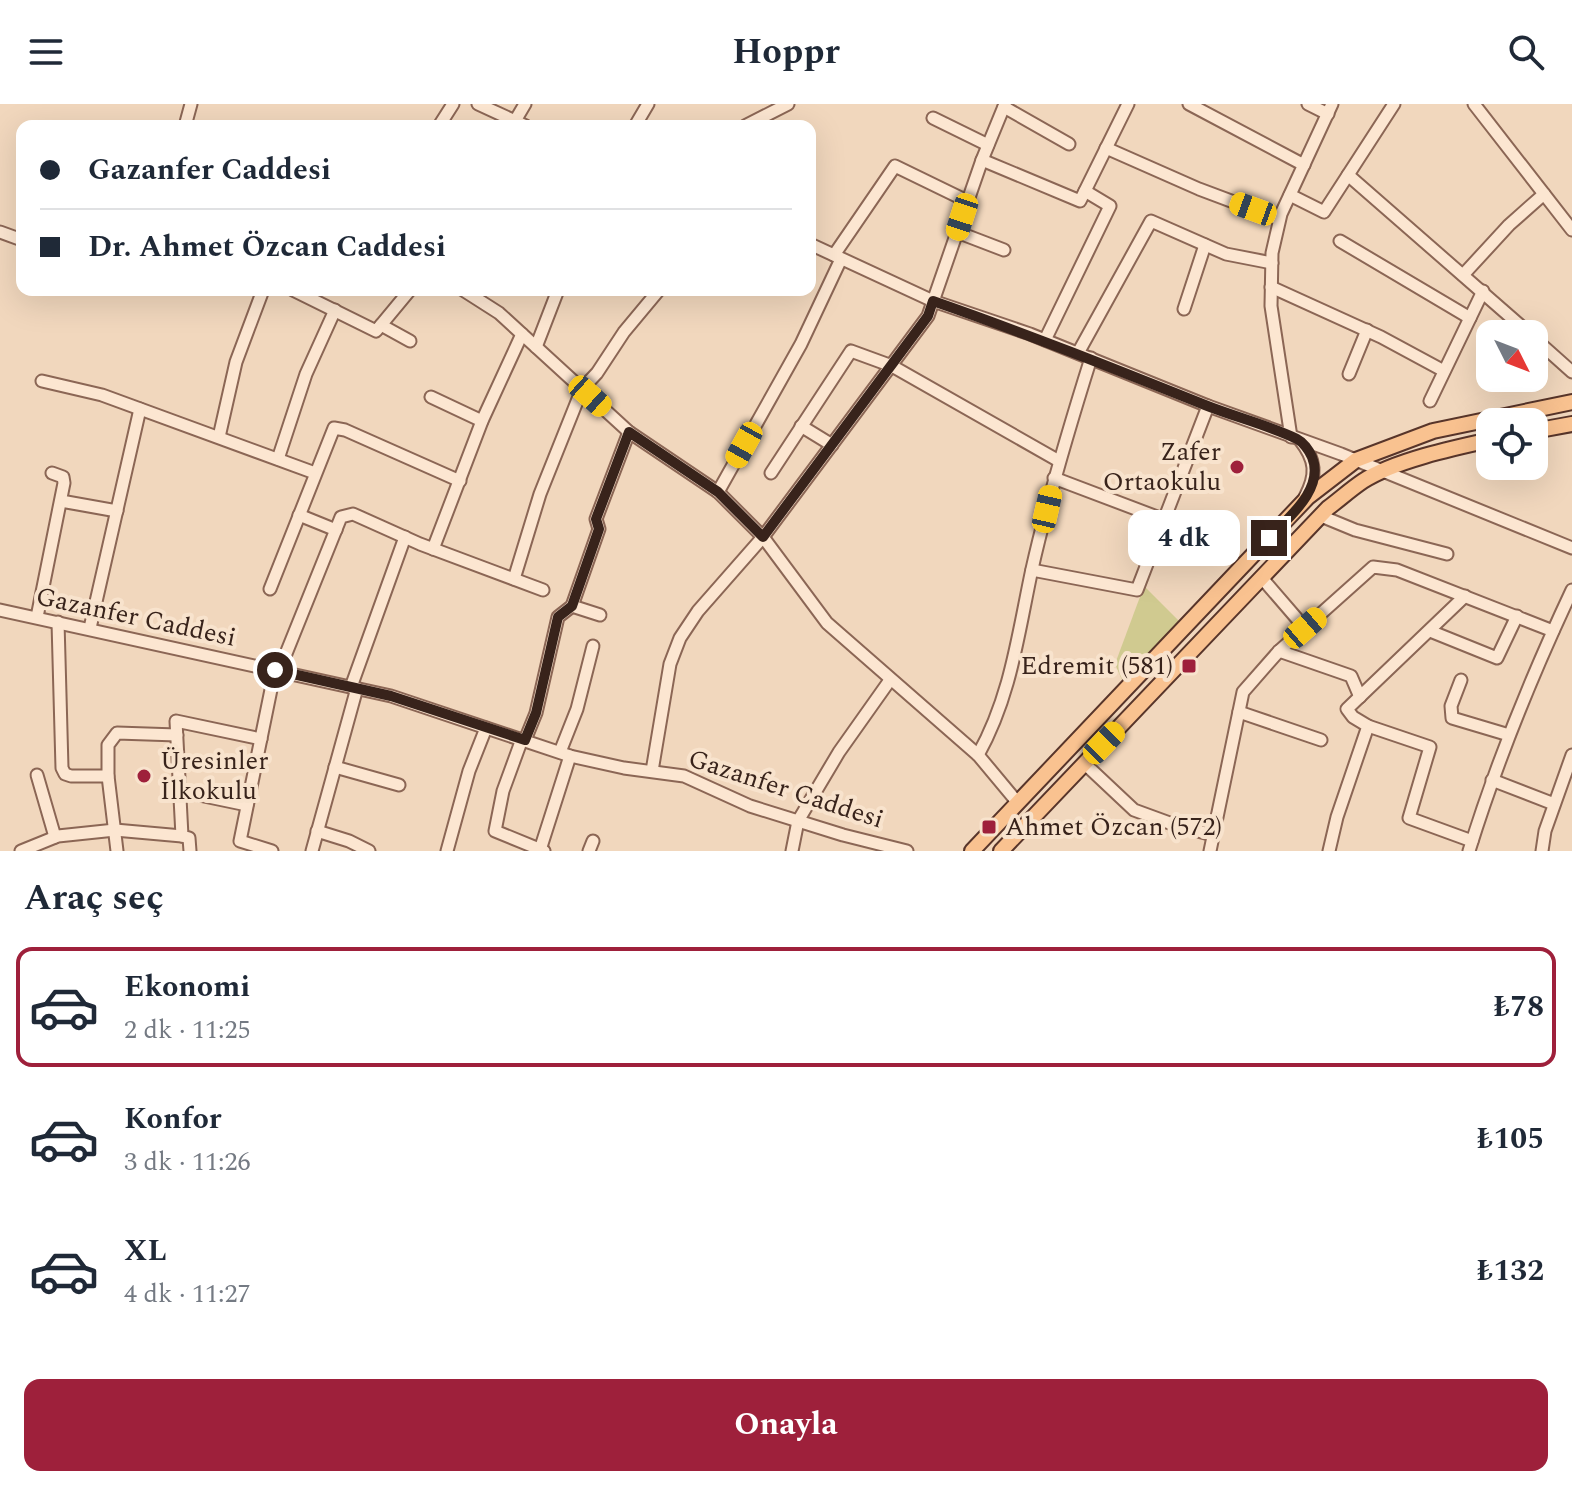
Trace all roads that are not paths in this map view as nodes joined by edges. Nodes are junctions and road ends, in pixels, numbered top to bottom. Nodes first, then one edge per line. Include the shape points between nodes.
1 (478, 104) edge
2 (788, 104) edge
3 (1128, 104) edge
4 (1189, 104) edge
5 (1308, 104) edge
6 (1394, 104) edge
7 (1474, 104) edge
8 (1005, 106) edge
9 (1330, 109) edge
10 (933, 118) dead end
11 (510, 120) edge
12 (757, 120) edge
13 (1069, 144) dead end
14 (988, 145) junction
15 (1106, 148) junction
16 (982, 160) junction
17 (1304, 165) junction
18 (1348, 175) junction
19 (1085, 191) junction
20 (1544, 194) junction
21 (1290, 195) junction
22 (967, 201) junction
23 (1279, 219) junction
24 (1572, 230) edge
25 (957, 232) junction
26 (1340, 241) dead end
27 (1205, 245) junction
28 (816, 247) edge
29 (1004, 250) dead end
30 (838, 257) junction
31 (1272, 263) junction
32 (1463, 275) junction
33 (1271, 287) junction
34 (1483, 291) junction
35 (261, 296) edge
36 (308, 296) edge
37 (405, 296) edge
38 (472, 296) edge
39 (556, 296) edge
40 (654, 296) edge
41 (933, 301) junction
42 (1184, 309) dead end
43 (335, 310) junction
44 (1470, 318) junction
45 (1515, 320) edge
46 (381, 325) junction
47 (1367, 330) junction
48 (522, 334) junction
49 (1045, 340) junction
50 (410, 341) dead end
51 (536, 347) junction
52 (1548, 350) edge
53 (1078, 353) junction
54 (1091, 358) junction
55 (892, 366) junction
56 (1444, 371) junction
57 (1572, 372) edge
58 (1349, 374) dead end
59 (42, 381) dead end
60 (582, 389) junction
61 (431, 397) dead end
62 (1430, 401) dead end
63 (1572, 402) edge
64 (1208, 406) junction
65 (140, 409) junction
66 (482, 421) junction
67 (1572, 424) edge
68 (801, 426) junction
69 (1548, 428) edge
70 (629, 432) junction
71 (219, 437) junction
72 (1295, 438) junction
73 (1476, 443) edge
74 (832, 445) junction
75 (278, 459) junction
76 (1356, 460) junction
77 (1059, 461) junction
78 (1383, 471) junction
79 (52, 473) dead end
80 (315, 473) junction
81 (771, 473) dead end
82 (1054, 478) junction
83 (460, 481) junction
84 (718, 492) junction
85 (61, 501) junction
86 (1300, 506) junction
87 (117, 511) junction
88 (299, 515) junction
89 (1321, 516) junction
90 (1165, 520) junction
91 (336, 530) junction
92 (405, 537) junction
93 (763, 537) junction
94 (1572, 548) edge
95 (433, 549) junction
96 (1447, 554) dead end
97 (1032, 570) junction
98 (1261, 577) junction
99 (514, 579) junction
100 (270, 589) dead end
101 (543, 590) dead end
102 (1572, 590) edge
103 (1465, 596) junction
104 (572, 606) junction
105 (0, 610) edge
106 (600, 615) dead end
107 (1517, 616) junction
108 (37, 617) junction
109 (58, 622) junction
110 (90, 628) junction
111 (1305, 628) junction
112 (1430, 631) junction
113 (1553, 631) junction
114 (593, 646) dead end
115 (1279, 651) junction
116 (277, 671) junction
117 (890, 680) junction
118 (1461, 680) dead end
119 (354, 688) junction
120 (1360, 697) junction
121 (1239, 712) junction
122 (1368, 726) junction
123 (486, 728) junction
124 (177, 735) junction
125 (1509, 735) junction
126 (261, 739) junction
127 (524, 740) junction
128 (1321, 740) dead end
129 (565, 754) junction
130 (978, 755) junction
131 (1572, 755) edge
132 (1084, 763) junction
133 (335, 767) junction
134 (652, 771) junction
135 (37, 775) dead end
136 (108, 776) junction
137 (1492, 780) junction
138 (399, 785) dead end
139 (180, 791) junction
140 (1018, 803) junction
141 (1554, 804) junction
142 (247, 805) junction
143 (798, 821) junction
144 (115, 830) junction
145 (317, 831) junction
146 (1213, 835) junction
147 (182, 836) junction
148 (55, 837) junction
149 (1470, 846) edge
150 (542, 850) edge
151 (21, 851) edge
152 (117, 851) edge
153 (190, 851) edge
154 (272, 851) edge
155 (312, 851) edge
156 (369, 851) edge
157 (447, 851) edge
158 (792, 851) edge
159 (907, 851) edge
160 (972, 851) edge
161 (1001, 851) edge
162 (1210, 851) edge
163 (1329, 851) edge
164 (1542, 851) edge

1 - 11 street
2 - 12 street
3 - 15 street
4 - 17 street
5 - 9 street
6 - 18 street
7 - 20 street
8 - 13 street
8 - 14 street
9 - 17 street
10 - 14 street
14 - 16 street
15 - 19 street
15 - 23 street
16 - 19 street via 1080,201
16 - 22 street
17 - 21 street
18 - 21 street via 1324,212
18 - 32 street
19 - 49 street via 1110,206
20 - 24 street
20 - 32 street
21 - 23 street
22 - 25 street
22 - 30 street via 895,166
23 - 31 street
25 - 29 street
25 - 41 street
26 - 44 street
27 - 31 street
27 - 42 street
27 - 53 street via 1151,221
28 - 30 street
30 - 41 street
30 - 84 street via 801,344
31 - 33 street
32 - 34 street
33 - 47 street
33 - 72 street
34 - 44 street
34 - 45 street
35 - 71 street via 236,362
36 - 43 street
37 - 46 street
38 - 48 street
39 - 51 street
40 - 60 street
41 - 49 street
41 - 55 street
43 - 46 street via 376,331
43 - 75 street via 306,374
44 - 56 street
46 - 50 street
47 - 56 street
47 - 58 street
48 - 51 street
48 - 66 street
49 - 53 street
51 - 60 street
52 - 57 street
53 - 54 street
54 - 64 street
54 - 77 street
55 - 68 street via 851,351
55 - 74 street
55 - 77 street
56 - 62 street
59 - 65 street
60 - 70 street
60 - 99 street via 540,494
61 - 66 street
63 - 76 main road via 1433,431
64 - 72 street
64 - 90 street
65 - 71 street
65 - 87 street
66 - 83 street
67 - 69 main road
68 - 74 street
68 - 81 street
70 - 84 street
70 - 104 street via 596,519 599,529
71 - 75 street
72 - 76 street
72 - 86 street via 1312,458 1315,471
73 - 78 main road
74 - 93 street
75 - 80 street
76 - 78 street
76 - 86 main road
77 - 82 street
78 - 89 main road
78 - 94 street
79 - 85 street via 63,477
80 - 83 street via 334,428
80 - 88 street
82 - 90 street
82 - 97 street
83 - 95 street
84 - 93 street
85 - 87 street
85 - 108 street
86 - 140 main road
87 - 110 street
88 - 91 street
88 - 100 street
89 - 96 street
89 - 98 main road
90 - 97 street via 1137,590
91 - 92 street via 341,517 353,514
91 - 116 street
92 - 95 street
92 - 119 street
93 - 117 street via 827,623
93 - 134 street via 680,638 670,664
95 - 99 street
97 - 130 street via 1007,690
98 - 111 street
98 - 132 main road
99 - 101 street
102 - 113 street
103 - 107 street
103 - 111 street via 1397,570 1373,567
103 - 112 street
104 - 106 street
104 - 127 street via 558,617 536,713
105 - 108 street, Gazanfer Caddesi
107 - 112 street via 1497,658
107 - 113 street
108 - 109 street, Gazanfer Caddesi
109 - 110 street, Gazanfer Caddesi
109 - 136 street via 62,768 71,776
110 - 116 street, Gazanfer Caddesi
111 - 115 street
112 - 120 street
113 - 125 street
114 - 129 street
115 - 120 street via 1351,676
115 - 121 street via 1243,692
116 - 119 street, Gazanfer Caddesi
116 - 126 street
117 - 130 street
117 - 143 street
118 - 125 street via 1452,718
119 - 123 street, Gazanfer Caddesi
119 - 133 street
120 - 122 street via 1347,709
121 - 128 street
121 - 146 street
122 - 149 street via 1430,747 1409,818
122 - 163 street
123 - 127 street, Gazanfer Caddesi
123 - 157 street
124 - 126 street via 176,721
124 - 136 street via 117,733 108,745
124 - 139 street
125 - 137 street
126 - 142 street
127 - 129 street, Gazanfer Caddesi
127 - 150 street via 503,791 495,831
129 - 134 street, Gazanfer Caddesi
129 - 150 street
130 - 140 street
131 - 141 street
132 - 146 street via 1134,810
132 - 161 main road
133 - 138 street
133 - 145 street
134 - 143 street, Gazanfer Caddesi via 684,776
135 - 148 street
136 - 144 street
137 - 141 street
137 - 149 street
139 - 142 street
139 - 147 street
140 - 160 main road
141 - 164 street
142 - 154 street via 240,841
143 - 158 street
143 - 159 street, Gazanfer Caddesi
144 - 147 street
144 - 148 street
144 - 152 street
145 - 155 street
145 - 156 street
146 - 162 street
147 - 153 street via 189,838
148 - 151 street

